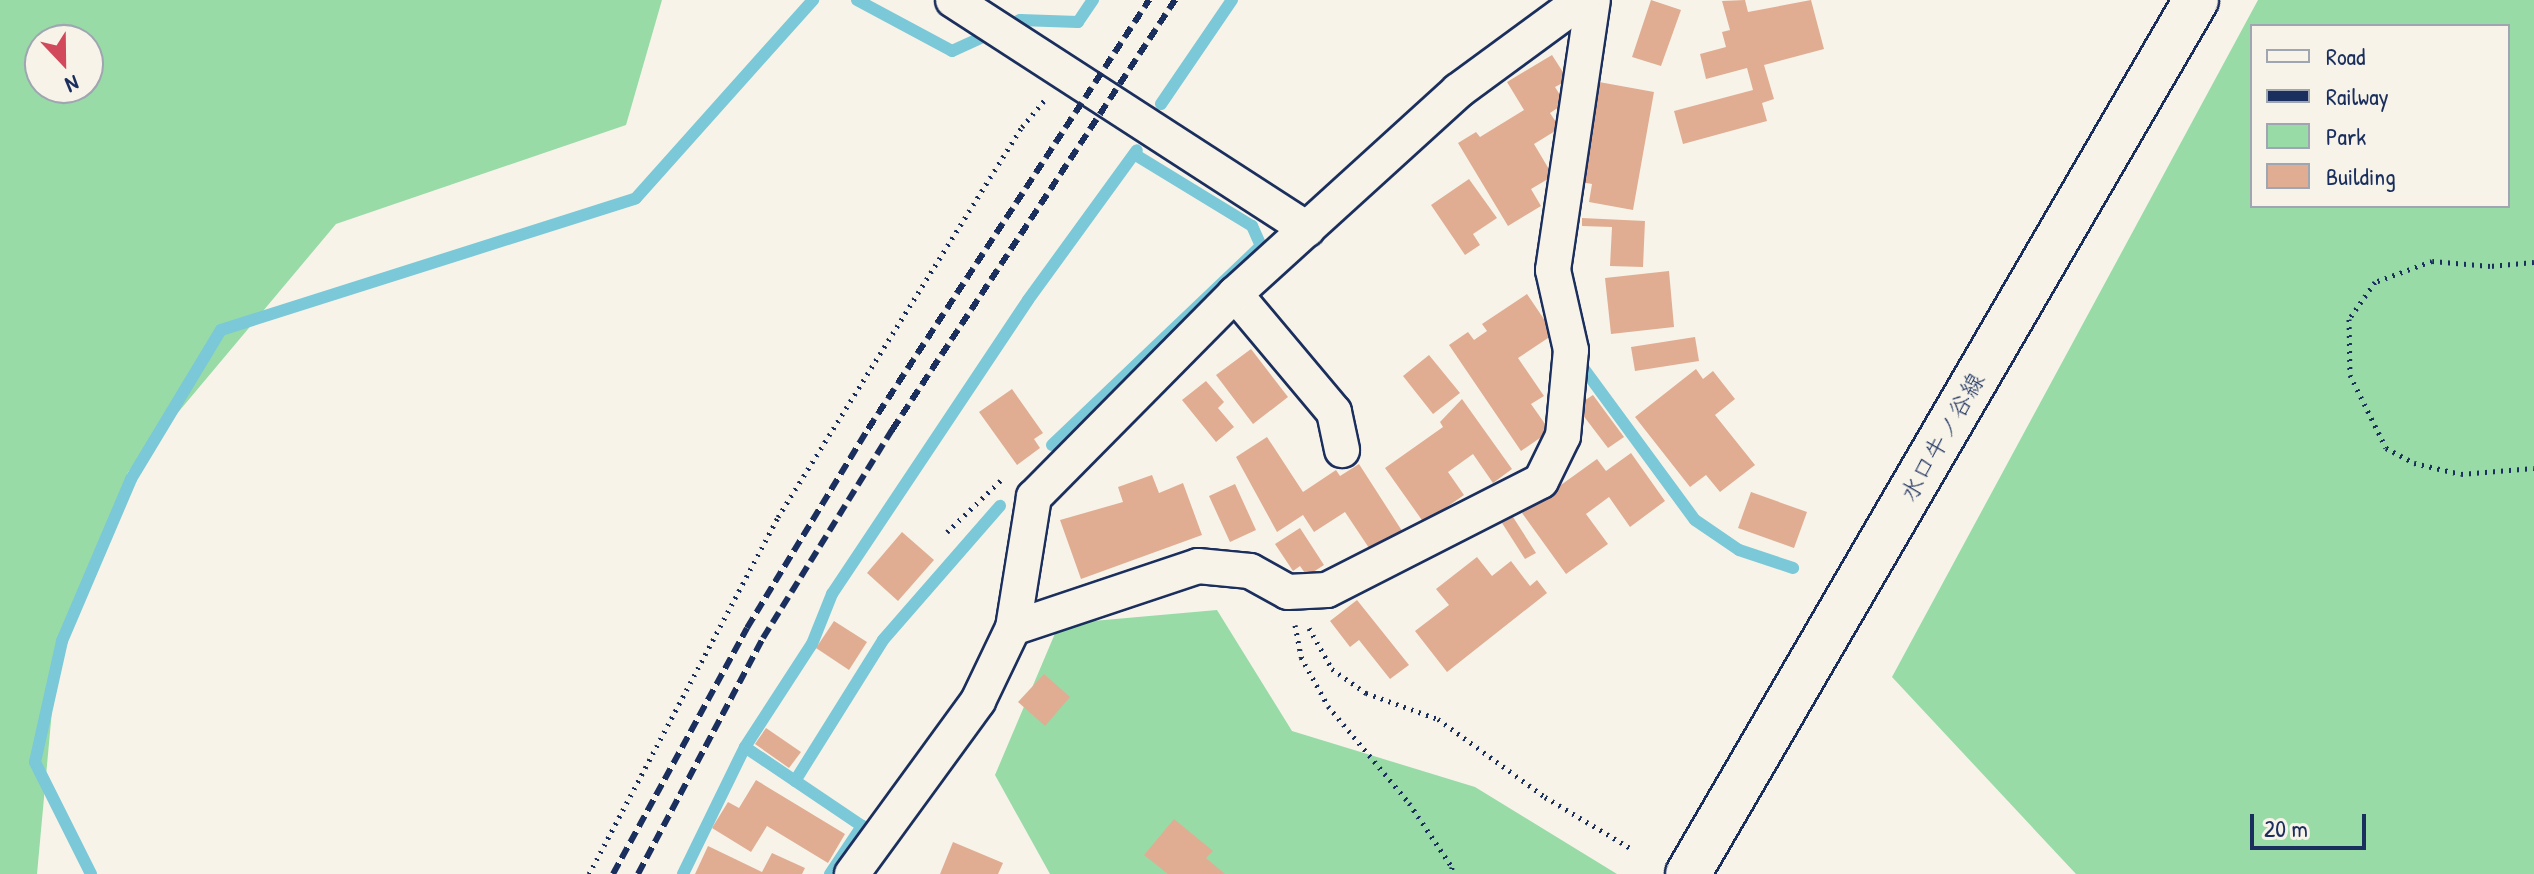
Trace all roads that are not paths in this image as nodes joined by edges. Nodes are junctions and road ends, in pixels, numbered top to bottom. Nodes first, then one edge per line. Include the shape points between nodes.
1 (953, 0) edge
2 (1582, 0) edge
3 (1593, 0) edge
4 (2196, 0) edge
5 (1307, 229) junction
6 (1235, 294) junction
7 (1342, 450) dead end
8 (1013, 628) junction
9 (852, 874) edge
10 (1688, 874) edge

1 - 5 street
2 - 5 street via 1458,91
3 - 8 street via 1553,270 1571,350 1563,436 1541,481 1327,590 1288,592 1250,571 1198,566
4 - 10 main road, 水口牛ノ谷線
5 - 6 street
6 - 7 street via 1334,412
6 - 8 street via 1034,498
8 - 9 street via 978,701

